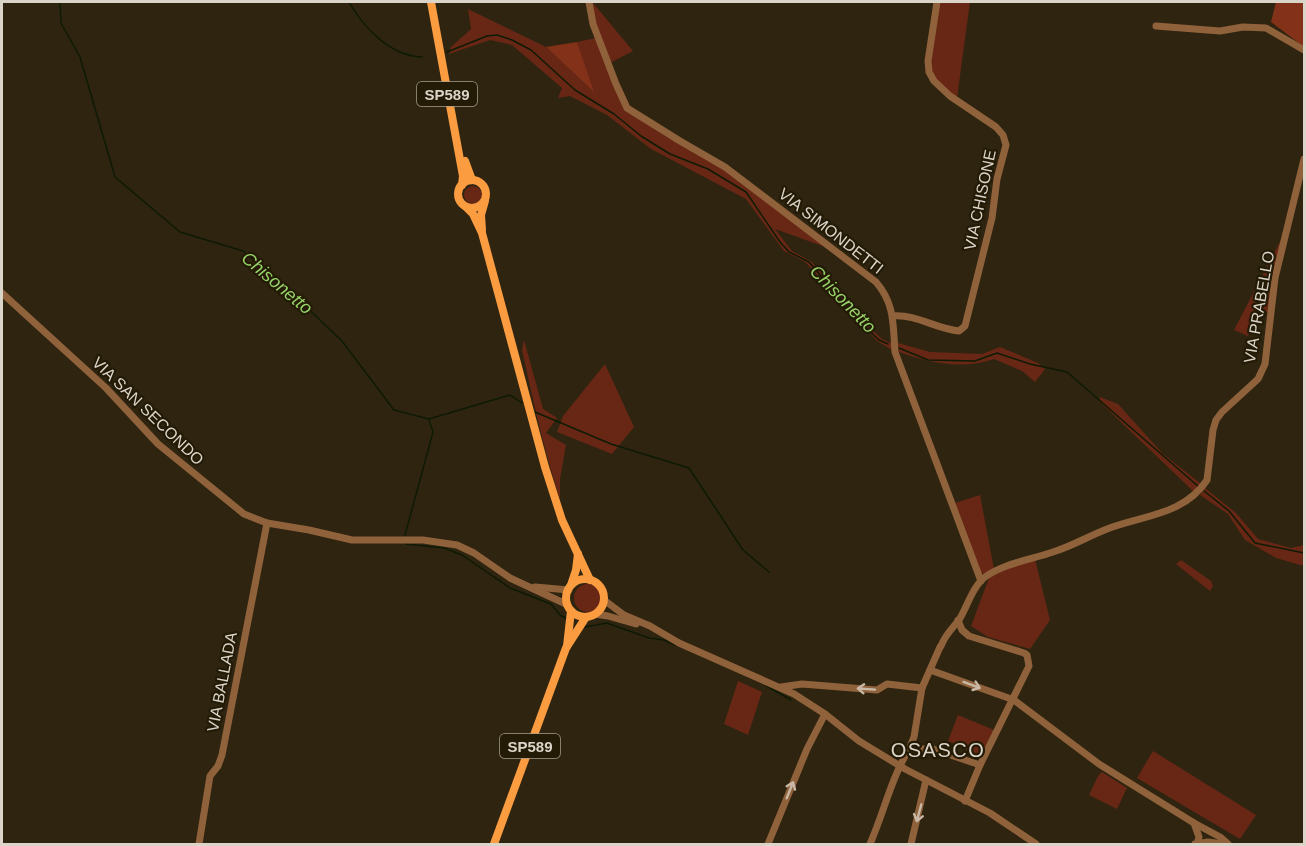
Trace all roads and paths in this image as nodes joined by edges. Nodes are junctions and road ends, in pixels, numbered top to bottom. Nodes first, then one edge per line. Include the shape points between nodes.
1 (589, 2) edge
2 (937, 2) edge
3 (1156, 26) dead end
4 (1305, 50) edge
5 (1305, 159) edge
6 (472, 180) junction
7 (462, 185) junction
8 (485, 200) junction
9 (466, 207) junction
10 (482, 233) junction
11 (2, 293) edge
12 (893, 316) junction
13 (267, 523) junction
14 (578, 554) junction
15 (590, 580) junction
16 (981, 581) junction
17 (528, 587) junction
18 (570, 588) junction
19 (604, 600) junction
20 (569, 608) junction
21 (595, 614) junction
22 (586, 617) junction
23 (958, 620) junction
24 (662, 633) junction
25 (566, 648) junction
26 (930, 670) junction
27 (780, 687) junction
28 (922, 688) junction
29 (1014, 700) junction
30 (825, 714) junction
31 (909, 749) junction
32 (899, 765) junction
33 (980, 765) junction
34 (926, 780) junction
35 (965, 801) junction
36 (1194, 824) junction
37 (198, 844) edge
38 (494, 844) edge
39 (768, 844) edge
40 (870, 844) edge
41 (910, 844) edge
42 (1036, 844) edge
43 (1196, 844) edge
44 (1223, 844) edge
45 (1228, 844) edge

1 - 12 street, VIA SIMONDETTI via 593,24 627,108 725,167 876,282 886,294
2 - 12 street, VIA CHISONE via 929,72 942,89 996,127 1006,145 964,326 959,331 950,330 903,315
3 - 4 street via 1220,31 1266,28
5 - 16 street, VIA PRABELLO via 1275,278 1264,364 1258,379 1216,420 1203,486 1171,510 1010,564
6 - 7 main road
6 - 7 main road, SP589 via 431,2
6 - 8 main road, SP589 via 484,186
7 - 9 main road, SP589 via 459,198
8 - 9 main road via 475,208
8 - 10 main road, SP589
9 - 10 main road, SP589
10 - 14 main road, SP589 via 545,467
11 - 13 street, VIA SAN SECONDO via 105,388 158,444 244,514
12 - 16 street, VIA SIMONDETTI via 895,352
13 - 17 street, VIA SAN SECONDO via 352,540 423,540 457,545
13 - 37 street, VIA BALLADA via 222,755 210,776
14 - 15 main road, SP589
14 - 18 main road, SP589
15 - 18 main road via 580,580
15 - 19 main road, SP589 via 599,585
16 - 23 street
17 - 18 street
17 - 20 street, VIA SAN SECONDO
18 - 20 main road, SP589
19 - 21 main road
19 - 24 street, SP589 via 624,615
20 - 22 main road
20 - 25 main road, SP589
21 - 22 main road
21 - 24 street, SP589
22 - 25 main road, SP589
23 - 26 street via 945,636
23 - 29 street via 969,636 1027,655 1029,666
24 - 27 street, SP589
25 - 38 main road, SP589
26 - 28 street
26 -> 29 street
28 -> 27 street via 887,684 876,690 802,684
27 - 30 street, SP589
28 - 31 street
29 - 33 street
29 - 36 street via 1099,764
30 - 32 street, SP589 via 841,729
39 -> 30 street
31 - 32 street
31 - 33 street via 933,749
32 - 34 street, SP589
32 - 40 street
33 - 35 street
34 - 35 street, SP589
34 -> 41 street
35 - 42 street, SP589
36 - 43 street via 1199,837
36 - 45 street
43 - 44 street

